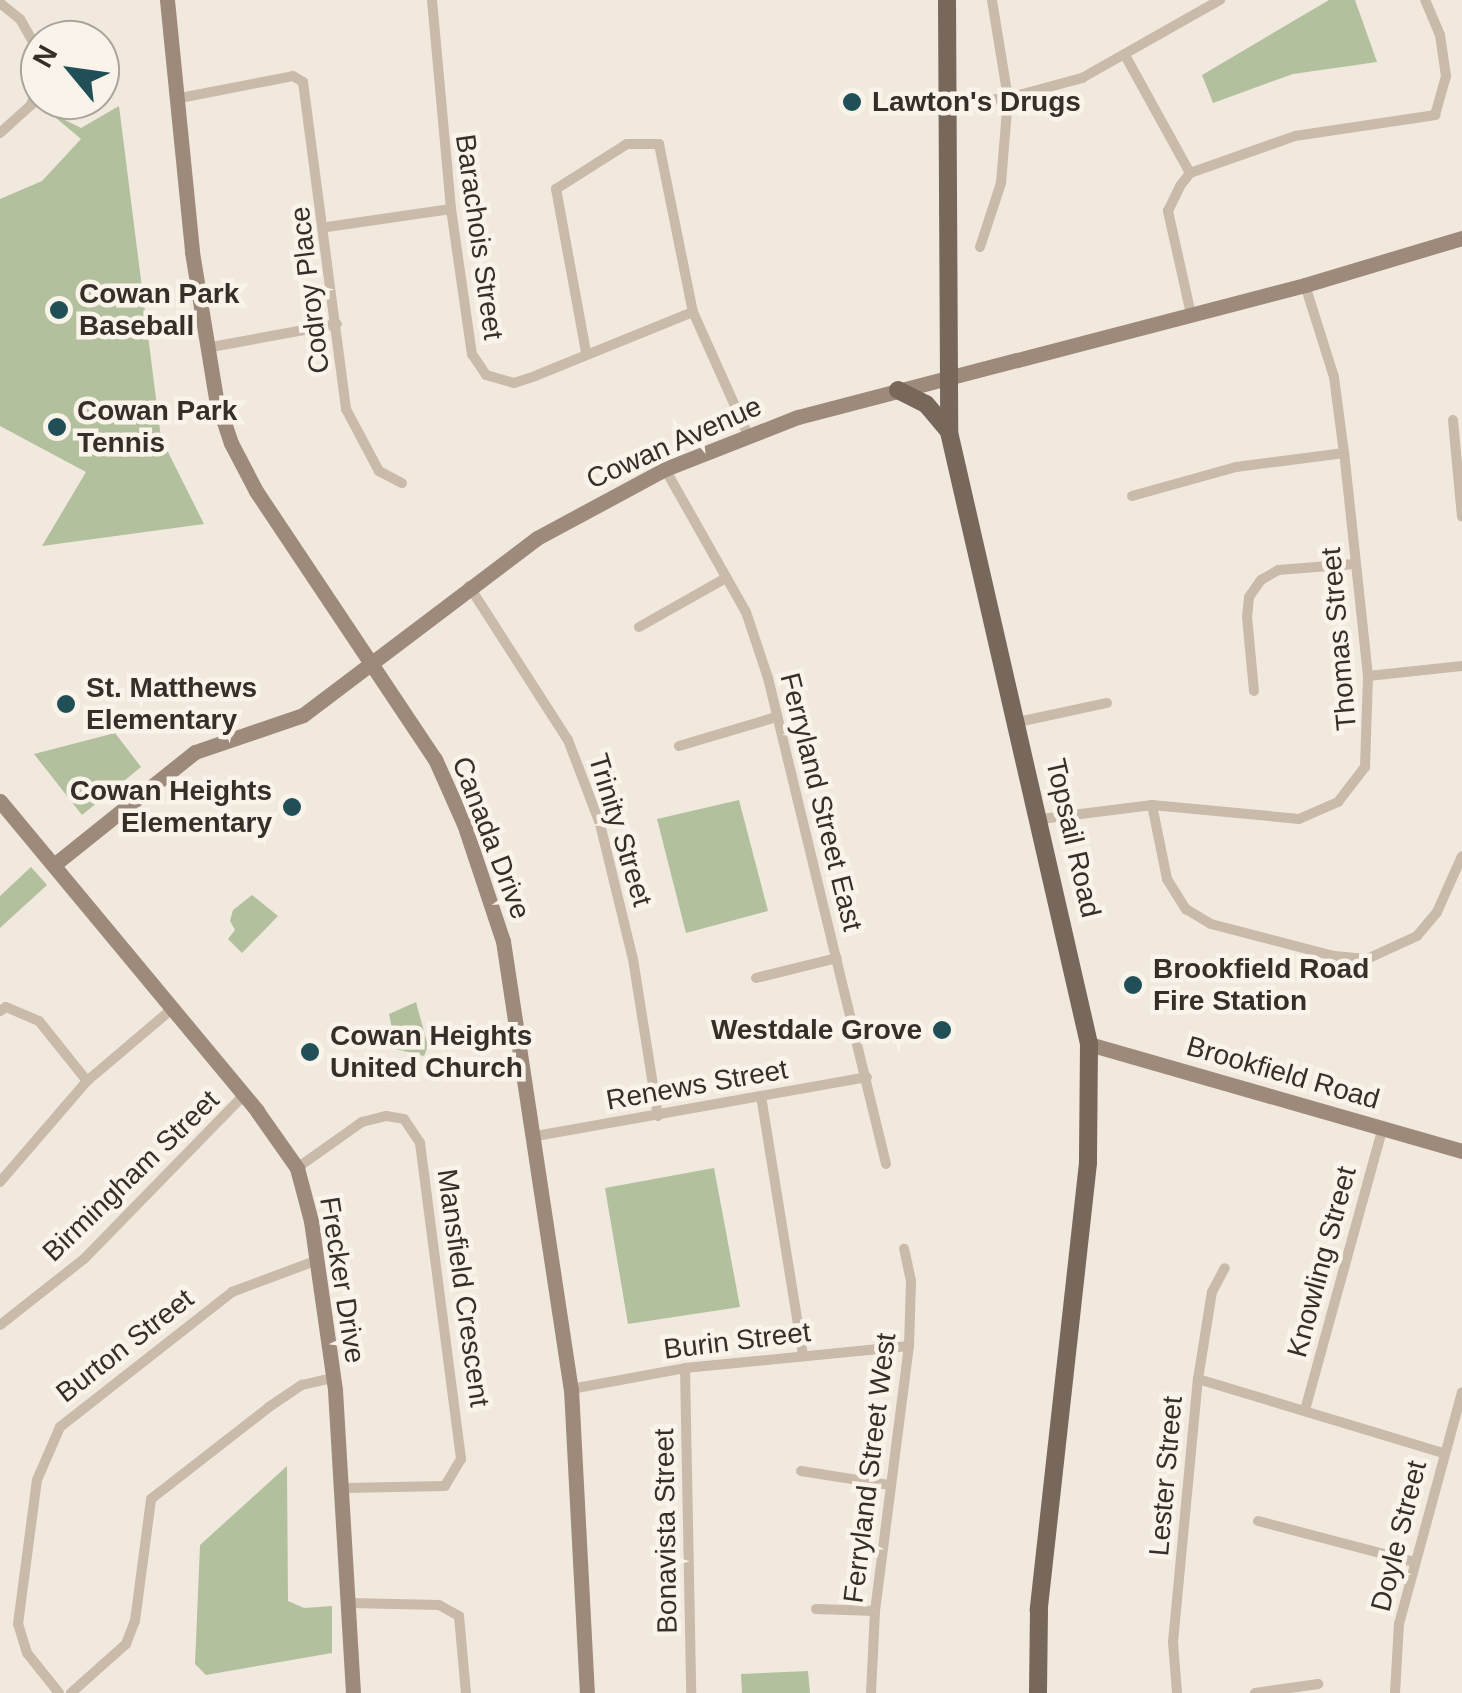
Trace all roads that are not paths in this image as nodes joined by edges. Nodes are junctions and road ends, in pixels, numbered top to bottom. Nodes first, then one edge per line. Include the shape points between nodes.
1 (168, 0) edge
2 (432, 0) edge
3 (947, 0) edge
4 (992, 0) edge
5 (1220, 0) edge
6 (1424, 0) edge
7 (0, 3) edge
8 (20, 21) edge
9 (1126, 57) junction
10 (1008, 98) junction
11 (175, 99) junction
12 (949, 104) junction
13 (20, 116) edge
14 (0, 133) edge
15 (1190, 173) junction
16 (451, 210) junction
17 (326, 227) junction
18 (1462, 238) edge
19 (980, 248) dead end
20 (1305, 285) junction
21 (694, 312) junction
22 (1191, 314) junction
23 (337, 324) junction
24 (206, 348) junction
25 (586, 352) junction
26 (948, 379) junction
27 (898, 390) junction
28 (1453, 420) dead end
29 (949, 432) junction
30 (747, 433) junction
31 (1344, 453) junction
32 (665, 469) junction
33 (402, 483) dead end
34 (1132, 496) dead end
35 (1462, 517) edge
36 (1355, 564) junction
37 (726, 578) junction
38 (468, 586) junction
39 (639, 627) dead end
40 (373, 659) junction
41 (1462, 666) edge
42 (1368, 676) junction
43 (1254, 691) dead end
44 (1107, 703) dead end
45 (776, 717) junction
46 (1018, 722) junction
47 (679, 746) dead end
48 (0, 801) edge
49 (1152, 805) junction
50 (1041, 819) junction
51 (1462, 856) edge
52 (55, 864) junction
53 (837, 958) junction
54 (756, 978) dead end
55 (172, 1009) junction
56 (0, 1011) edge
57 (1089, 1044) junction
58 (867, 1078) junction
59 (86, 1081) junction
60 (244, 1096) junction
61 (761, 1096) junction
62 (658, 1116) junction
63 (1383, 1126) junction
64 (536, 1136) junction
65 (1462, 1151) edge
66 (886, 1164) dead end
67 (297, 1168) junction
68 (0, 1182) edge
69 (904, 1249) dead end
70 (316, 1262) junction
71 (1225, 1268) dead end
72 (0, 1326) edge
73 (909, 1346) junction
74 (803, 1355) junction
75 (684, 1368) junction
76 (333, 1378) junction
77 (1198, 1379) junction
78 (571, 1389) junction
79 (1462, 1392) edge
80 (1305, 1410) junction
81 (1444, 1453) junction
82 (801, 1471) dead end
83 (889, 1485) junction
84 (344, 1488) junction
85 (1258, 1521) dead end
86 (1414, 1562) junction
87 (350, 1603) junction
88 (816, 1609) dead end
89 (874, 1611) junction
90 (1318, 1684) dead end
91 (59, 1693) edge
92 (71, 1693) edge
93 (353, 1693) edge
94 (466, 1693) edge
95 (586, 1693) edge
96 (691, 1693) edge
97 (871, 1693) edge
98 (1038, 1693) edge
99 (1176, 1693) edge
100 (1255, 1693) edge
101 (1395, 1693) edge

1 - 11 street, Canada Drive
2 - 16 street, Barachois Street
3 - 12 main road, Topsail Road
4 - 10 street
5 - 9 street
6 - 15 street via 1440,35 1446,76 1436,115 1295,136
7 - 8 street
9 - 10 street via 1082,78
9 - 15 street
10 - 12 street
10 - 19 street via 1002,183
11 - 17 street, Codroy Place via 294,76 303,82
11 - 24 street, Canada Drive
12 - 26 main road, Topsail Road
13 - 14 street
15 - 22 street via 1168,212
16 - 17 street
16 - 25 street, Barachois Street via 472,354 486,375 514,383
17 - 23 street, Codroy Place
18 - 20 street, Cowan Avenue
20 - 22 street, Cowan Avenue
20 - 31 street, Thomas Street via 1334,377
21 - 25 street, Barachois Street
21 - 25 street via 666,152 660,144 627,144 556,189
21 - 30 street
22 - 26 street, Cowan Avenue
23 - 24 street
23 - 33 street, Codroy Place via 346,409 379,470
24 - 40 street, Canada Drive via 231,443 256,492
26 - 27 street, Cowan Avenue
26 - 29 main road, Topsail Road
27 - 29 main road via 926,404
27 - 30 street, Cowan Avenue
28 - 35 street
29 - 46 main road, Topsail Road
30 - 32 street, Cowan Avenue
31 - 34 street via 1236,468
31 - 36 street, Thomas Street
32 - 37 street, Ferryland Street East
32 - 38 street, Cowan Avenue via 537,538
36 - 42 street, Thomas Street
36 - 43 street via 1278,570 1261,580 1249,597 1247,617
37 - 39 street
37 - 45 street, Ferryland Street East via 746,612
38 - 40 street, Cowan Avenue
38 - 62 street, Trinity Street via 568,740 600,824 628,930
40 - 52 street, Cowan Avenue via 303,715 195,752
40 - 64 street, Canada Drive via 434,759 485,880 503,941
41 - 42 street
42 - 49 street, Thomas Street via 1365,767 1338,802 1299,820 1272,821
44 - 46 street
45 - 47 street
45 - 53 street, Ferryland Street East
46 - 50 main road, Topsail Road
48 - 52 street, Frecker Drive
49 - 50 street, Thomas Street
49 - 51 street via 1167,879 1186,909 1211,924 1334,956 1367,959 1418,936 1437,912
50 - 57 main road, Topsail Road
52 - 55 street, Frecker Drive
53 - 54 street
53 - 58 street, Ferryland Street East
55 - 59 street
55 - 60 street, Frecker Drive
56 - 59 street via 6,1007 38,1022
57 - 63 street, Brookfield Road
57 - 98 main road, Topsail Road via 1088,1163 1039,1610
58 - 61 street, Renews Street
58 - 66 street, Ferryland Street East
59 - 68 street
60 - 67 street, Frecker Drive
60 - 72 street, Birmingham Street via 84,1259
61 - 62 street, Renews Street
61 - 74 street
62 - 64 street, Renews Street
63 - 65 street, Brookfield Road
63 - 80 street, Knowling Street
64 - 78 street, Canada Drive
67 - 70 street, Frecker Drive
67 - 84 street, Mansfield Crescent via 362,1122 386,1116 404,1119 420,1142 461,1460 446,1486
69 - 73 street, Ferryland Street West via 911,1281
70 - 76 street, Frecker Drive
70 - 91 street, Burton Street via 232,1292 60,1426 37,1480 18,1624 27,1653
71 - 77 street, Lester Street via 1212,1292
73 - 74 street, Burin Street
73 - 83 street, Ferryland Street West
74 - 75 street, Burin Street
75 - 78 street, Burin Street
75 - 96 street, Bonavista Street
76 - 84 street, Frecker Drive
76 - 92 street via 302,1386 268,1407 151,1499 126,1644
77 - 80 street
77 - 99 street, Lester Street via 1173,1642
78 - 95 street, Canada Drive
79 - 81 street, Doyle Street
80 - 81 street
81 - 86 street, Doyle Street
82 - 83 street
83 - 89 street, Ferryland Street West
84 - 87 street, Frecker Drive
85 - 86 street
86 - 101 street, Doyle Street via 1399,1624
87 - 93 street, Frecker Drive
87 - 94 street via 439,1606 459,1616
88 - 89 street
89 - 97 street, Ferryland Street West
90 - 100 street

